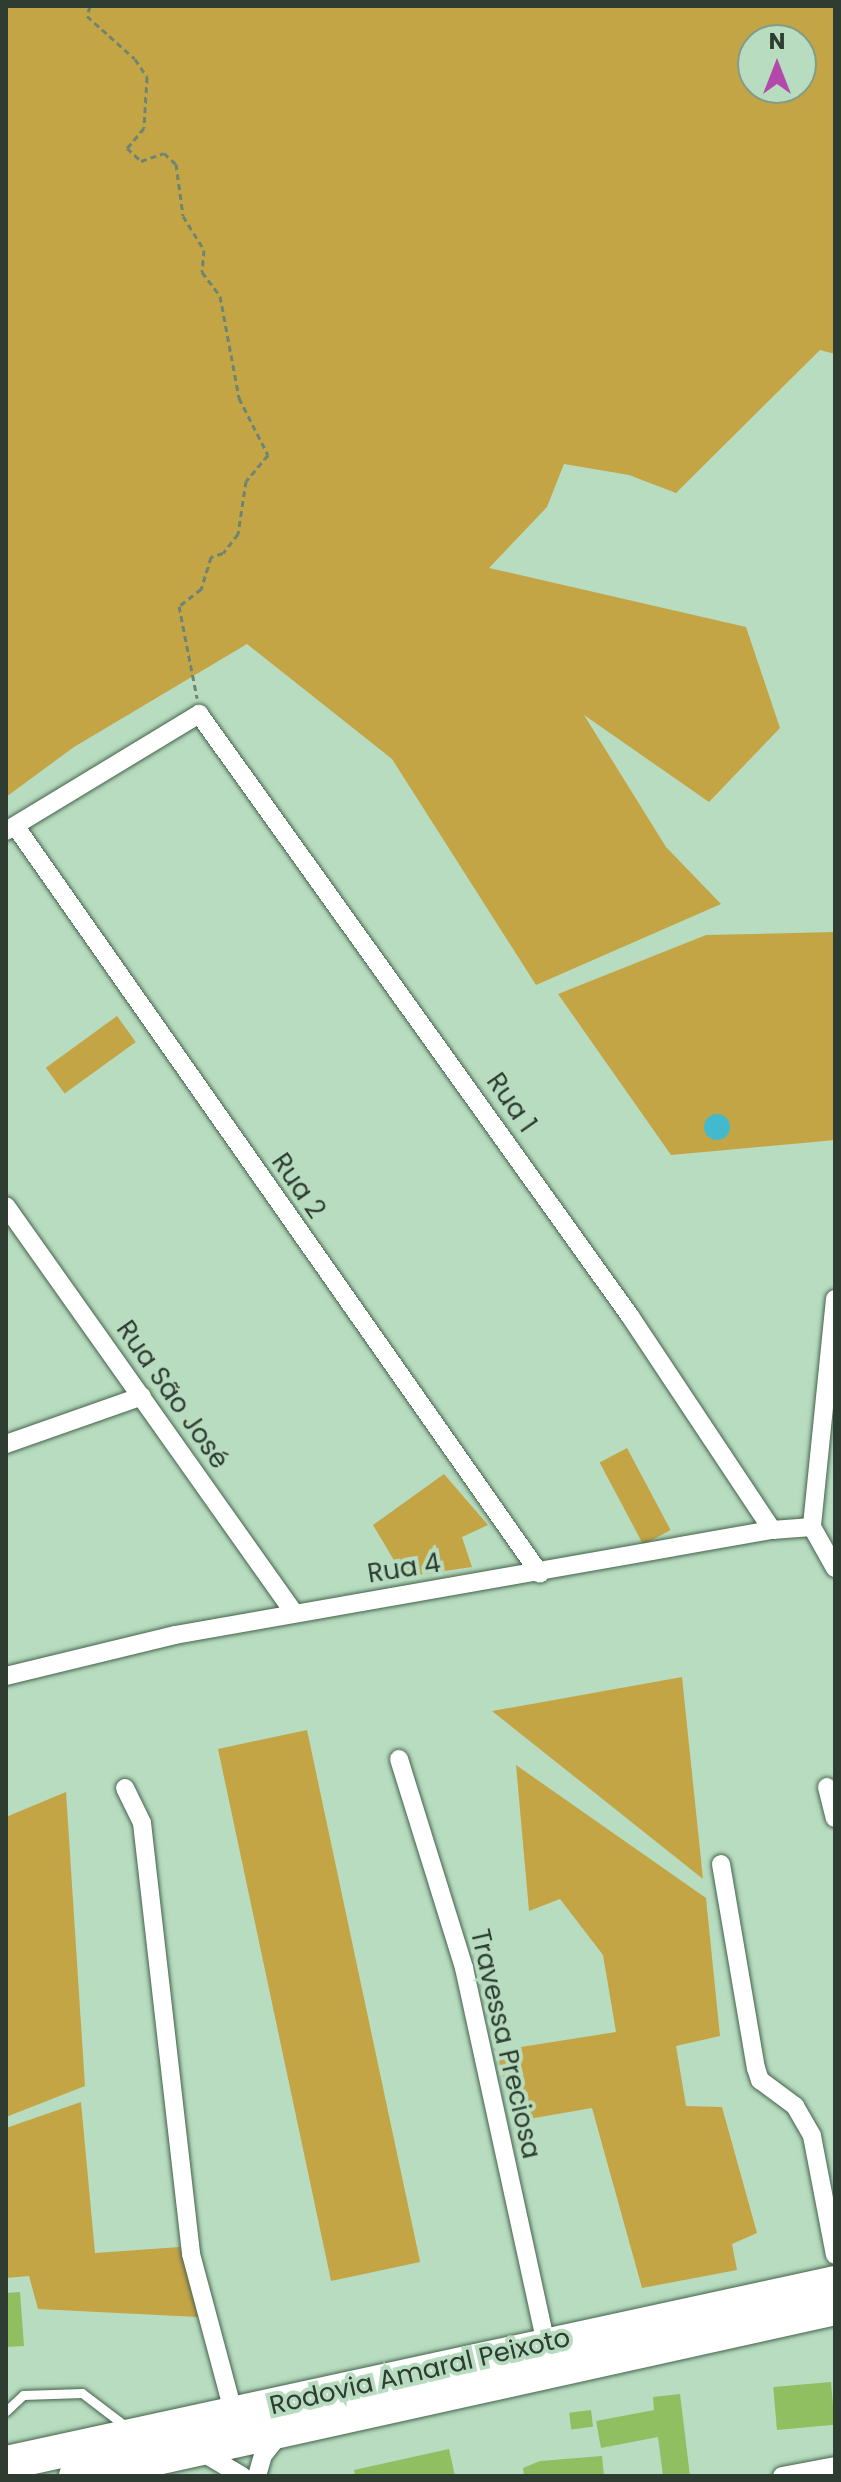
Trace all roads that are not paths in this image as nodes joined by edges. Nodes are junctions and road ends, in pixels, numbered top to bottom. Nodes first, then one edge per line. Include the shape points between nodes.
1 (11, 829) edge
2 (6, 1206) edge
3 (835, 1299) edge
4 (142, 1396) junction
5 (6, 1444) edge
6 (812, 1527) junction
7 (772, 1530) junction
8 (835, 1568) edge
9 (540, 1574) junction
10 (294, 1613) junction
11 (6, 1676) edge
12 (399, 1759) dead end
13 (827, 1787) dead end
14 (125, 1788) dead end
15 (835, 1818) edge
16 (721, 1864) dead end
17 (835, 2255) edge
18 (835, 2283) edge
19 (835, 2308) edge
20 (546, 2344) junction
21 (6, 2411) edge
22 (234, 2414) junction
23 (288, 2429) junction
24 (136, 2436) junction
25 (198, 2450) junction
26 (6, 2463) edge
27 (835, 2466) edge
28 (76, 2476) edge
29 (242, 2476) edge
30 (257, 2476) edge
31 (782, 2476) edge

1 - 7 street, Rua 1 via 199,714 630,1316
1 - 9 street, Rua 2
2 - 4 street, Rua São José
3 - 6 street
4 - 5 street
4 - 10 street, Rua São José
6 - 7 street, Rua 4
6 - 8 street
7 - 9 street, Rua 4
9 - 10 street, Rua 4
10 - 11 street, Rua 4 via 91,1652
12 - 20 street, Travessa Preciosa via 464,1968
13 - 15 street
14 - 22 street via 142,1823 191,2254
16 - 17 street via 756,2068 760,2080 795,2106 812,2136
18 - 20 highway, Rodovia Amaral Peixoto
19 - 23 highway, Rodovia Amaral Peixoto
20 - 22 highway, Rodovia Amaral Peixoto
21 - 24 lane via 23,2395 82,2393
22 - 24 highway, Rodovia Amaral Peixoto
23 - 25 highway, Rodovia Amaral Peixoto
23 - 30 street via 268,2446
24 - 26 highway, Rodovia Amaral Peixoto
25 - 28 highway, Rodovia Amaral Peixoto
25 - 29 street
27 - 31 street

